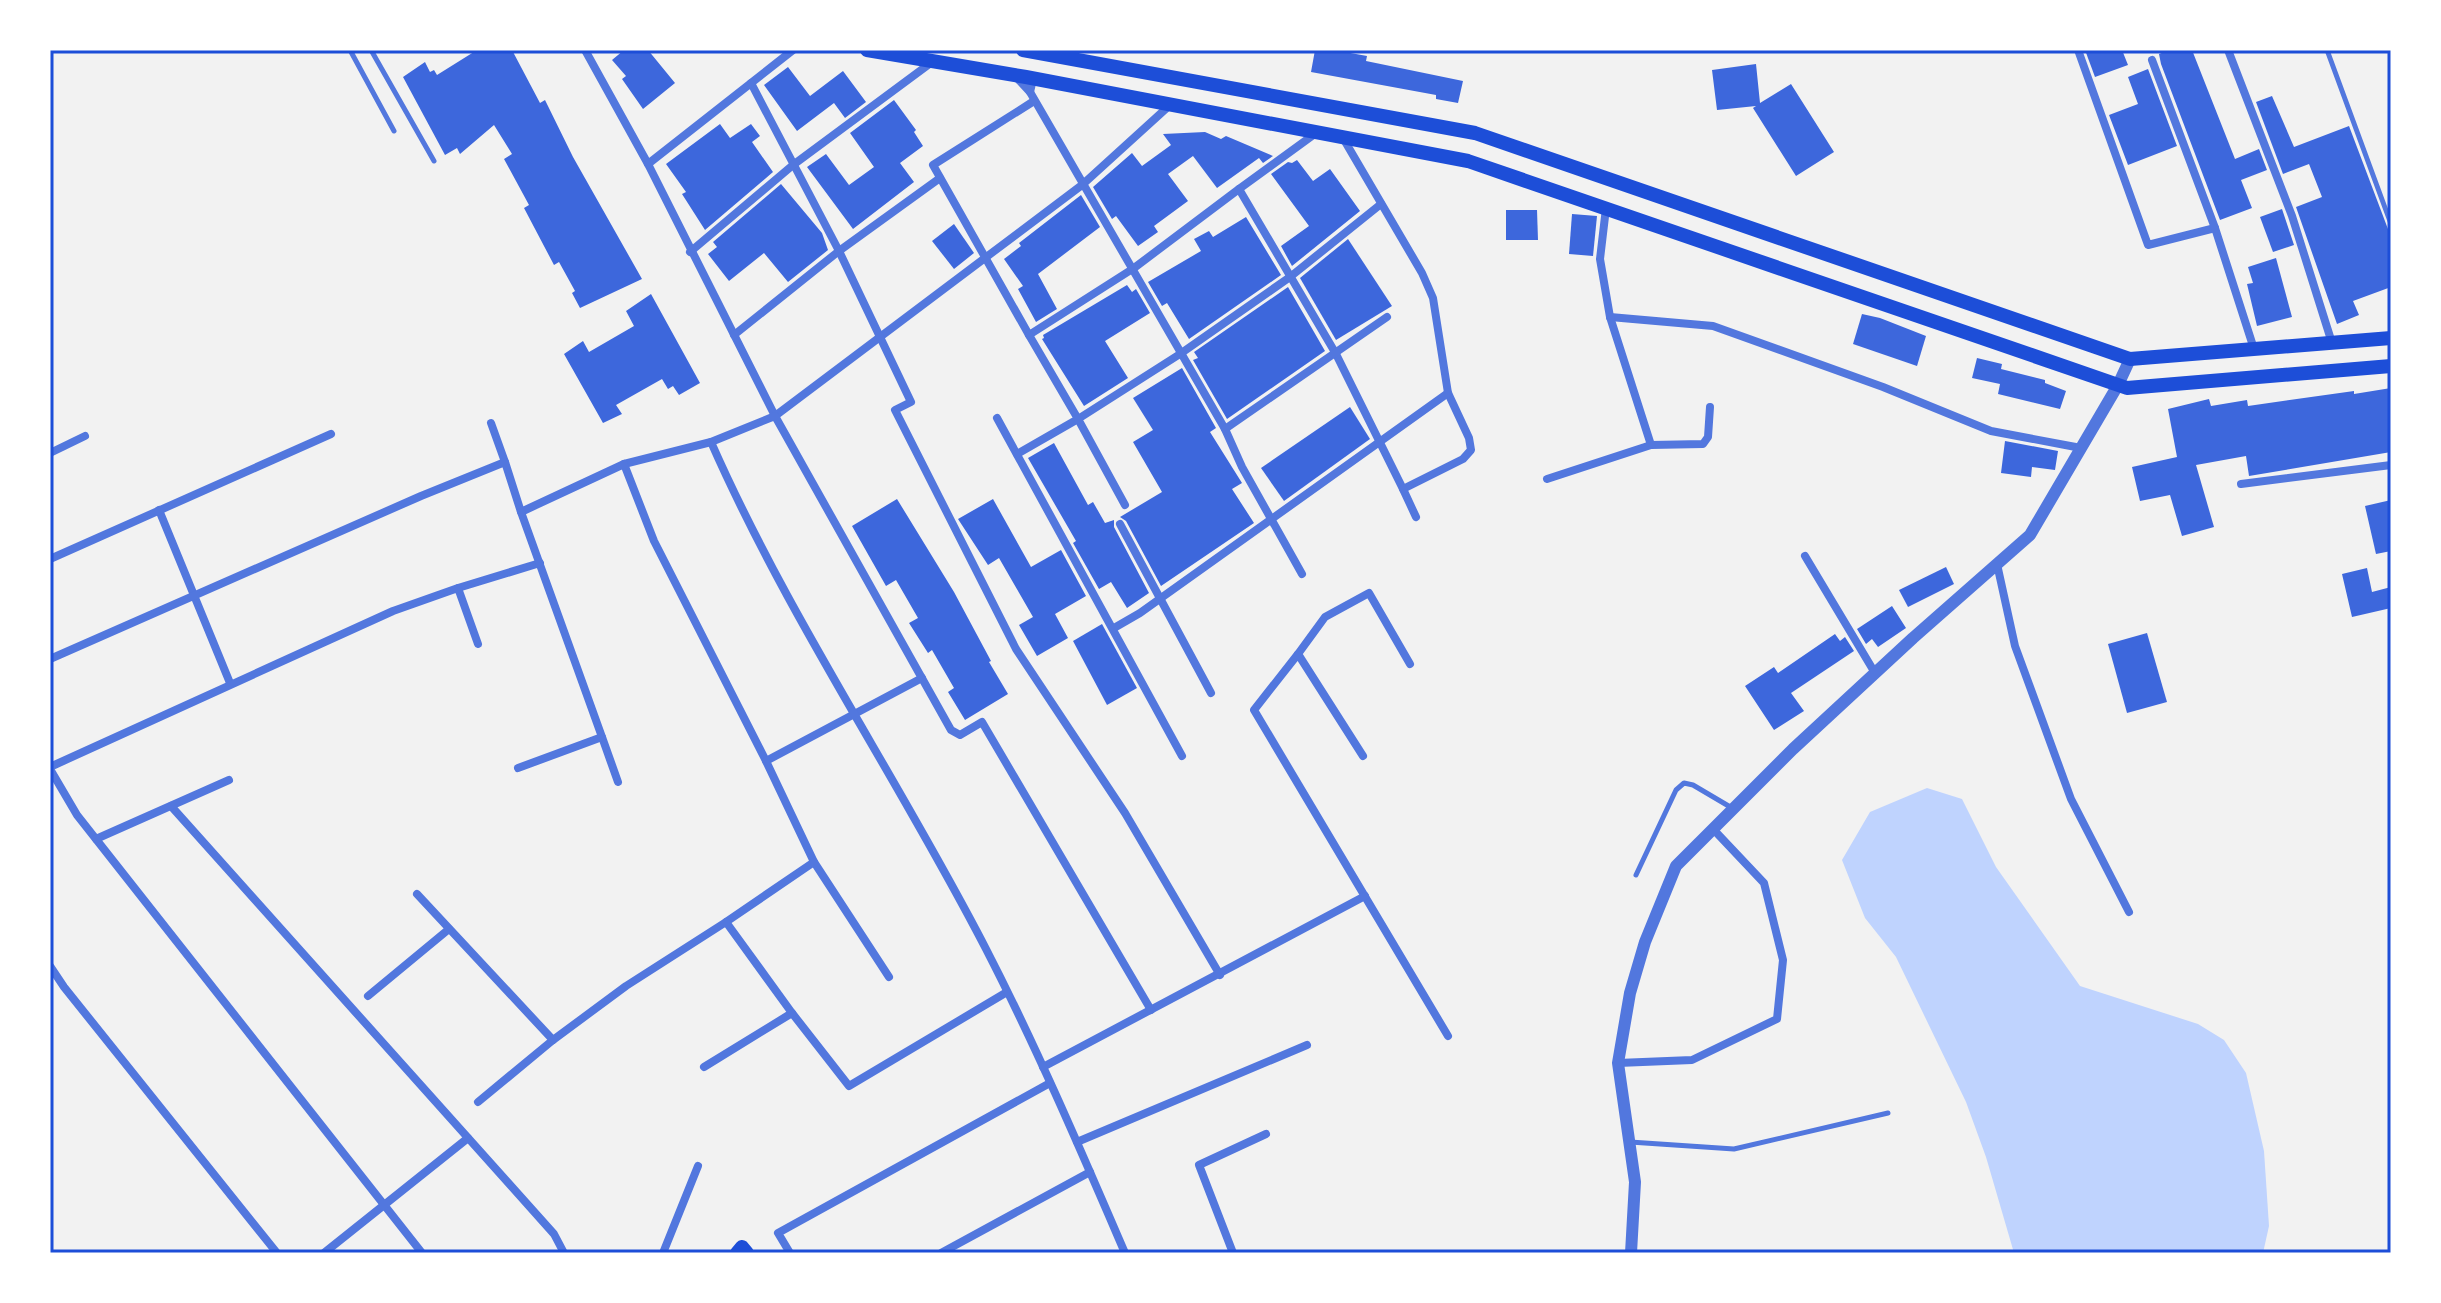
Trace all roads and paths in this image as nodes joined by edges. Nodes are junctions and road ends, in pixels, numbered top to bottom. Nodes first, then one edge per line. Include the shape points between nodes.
1 (350, 50) edge
2 (371, 50) edge
3 (585, 50) edge
4 (793, 50) edge
5 (867, 50) edge
6 (1016, 50) edge
7 (2078, 50) edge
8 (2228, 50) edge
9 (2327, 50) edge
10 (1032, 51) edge
11 (2152, 60) dead end
12 (933, 62) junction
13 (1015, 76) junction
14 (751, 83) junction
15 (1033, 91) junction
16 (1170, 105) junction
17 (394, 131) dead end
18 (1317, 133) junction
19 (1343, 138) junction
20 (434, 161) dead end
21 (648, 164) junction
22 (793, 165) junction
23 (940, 178) junction
24 (1082, 185) junction
25 (1239, 189) junction
26 (1381, 204) junction
27 (1606, 208) junction
28 (2391, 224) edge
29 (2215, 228) junction
30 (839, 251) junction
31 (690, 252) junction
32 (984, 258) junction
33 (1134, 268) junction
34 (1290, 277) junction
35 (1387, 317) dead end
36 (1610, 317) junction
37 (734, 335) junction
38 (1029, 335) junction
39 (881, 336) junction
40 (2391, 338) edge
41 (2332, 343) junction
42 (2255, 349) junction
43 (1180, 354) junction
44 (1336, 354) junction
45 (2130, 359) junction
46 (2391, 366) edge
47 (2118, 385) junction
48 (1448, 393) junction
49 (1710, 407) dead end
50 (775, 416) junction
51 (997, 418) dead end
52 (1078, 419) junction
53 (491, 423) dead end
54 (1225, 429) junction
55 (331, 434) dead end
56 (85, 436) dead end
57 (1382, 441) junction
58 (711, 442) junction
59 (1651, 445) junction
60 (2081, 448) junction
61 (50, 453) edge
62 (1017, 454) junction
63 (505, 462) junction
64 (624, 464) junction
65 (2391, 465) edge
66 (1547, 479) dead end
67 (2241, 484) dead end
68 (1403, 489) junction
69 (1125, 505) dead end
70 (159, 510) junction
71 (521, 512) junction
72 (1416, 517) dead end
73 (1270, 521) junction
74 (1120, 524) dead end
75 (1805, 556) dead end
76 (50, 559) edge
77 (540, 563) junction
78 (1997, 563) junction
79 (1302, 574) dead end
80 (458, 588) junction
81 (196, 596) junction
82 (1158, 599) junction
83 (1114, 628) junction
84 (478, 644) dead end
85 (1298, 654) junction
86 (50, 659) edge
87 (1410, 664) dead end
88 (1875, 673) junction
89 (922, 678) junction
90 (230, 683) junction
91 (1211, 693) dead end
92 (855, 716) junction
93 (602, 737) junction
94 (1182, 756) dead end
95 (1363, 756) dead end
96 (766, 761) junction
97 (50, 768) edge
98 (518, 768) dead end
99 (229, 780) dead end
100 (618, 782) dead end
101 (171, 806) junction
102 (1733, 809) junction
103 (1713, 829) junction
104 (96, 839) junction
105 (814, 862) junction
106 (1636, 875) dead end
107 (417, 894) dead end
108 (1365, 896) junction
109 (2129, 912) dead end
110 (726, 922) junction
111 (449, 929) junction
112 (50, 966) edge
113 (1220, 975) junction
114 (889, 977) dead end
115 (1007, 992) junction
116 (368, 996) dead end
117 (1151, 1010) junction
118 (792, 1013) junction
119 (1448, 1036) dead end
120 (553, 1040) junction
121 (1307, 1045) dead end
122 (1618, 1063) junction
123 (704, 1067) dead end
124 (1043, 1067) junction
125 (1050, 1083) junction
126 (478, 1102) dead end
127 (1888, 1113) dead end
128 (1266, 1134) dead end
129 (468, 1138) junction
130 (1077, 1142) junction
131 (1629, 1142) junction
132 (698, 1166) dead end
133 (1090, 1172) junction
134 (384, 1205) junction
135 (277, 1253) edge
136 (324, 1253) edge
137 (422, 1253) edge
138 (564, 1253) edge
139 (663, 1253) edge
140 (737, 1253) edge
141 (747, 1253) edge
142 (790, 1253) edge
143 (941, 1253) edge
144 (1125, 1253) edge
145 (1233, 1253) edge
146 (1631, 1253) edge

1 - 17 lane
2 - 20 lane
3 - 21 street
4 - 14 street
5 - 12 main road
6 - 13 main road
7 - 29 street via 2148,245
8 - 41 street via 2292,216
9 - 28 lane
10 - 15 main road
10 - 45 main road via 1475,133
11 - 29 street
12 - 13 main road
12 - 22 street
13 - 15 main road
14 - 21 street
14 - 22 street
15 - 16 main road
15 - 23 street via 933,165
15 - 24 street
16 - 18 main road
16 - 24 street
18 - 19 main road
18 - 25 street
19 - 26 street
19 - 27 main road via 1468,161
21 - 31 street
22 - 30 street
22 - 31 street
23 - 30 street
23 - 32 street
24 - 32 street
24 - 33 street
25 - 33 street
25 - 34 street
26 - 34 street
26 - 48 street via 1433,298
27 - 36 street via 1600,259
27 - 47 main road
29 - 42 street
30 - 37 street
30 - 39 street
31 - 37 street
32 - 38 street
32 - 39 street
33 - 38 street
33 - 43 street
34 - 43 street
34 - 44 street
35 - 44 street
36 - 59 street
36 - 60 street via 1713,326 1991,431
37 - 50 street
38 - 52 street
39 - 50 street
39 - 113 street via 911,402 895,410 1016,649 1125,813
40 - 41 main road
41 - 42 main road
42 - 45 main road
43 - 52 street
43 - 54 street
44 - 54 street
44 - 57 street
45 - 47 street
46 - 47 main road
47 - 60 street
48 - 57 street
48 - 68 street via 1471,450
49 - 59 street via 1703,444
50 - 58 street
50 - 89 street
51 - 62 street
52 - 62 street
52 - 69 street
53 - 63 street
54 - 73 street
55 - 70 street
56 - 61 street
57 - 68 street
57 - 73 street
58 - 64 street
58 - 92 street via 739,507
59 - 66 street
60 - 78 street via 2030,535
62 - 83 street
63 - 71 street
63 - 81 street
64 - 71 street
64 - 96 street via 654,541
65 - 67 street
68 - 72 street
70 - 76 street
70 - 81 street
71 - 77 street
73 - 79 street
73 - 82 street
74 - 82 street
75 - 88 street
77 - 80 street
77 - 93 street
78 - 88 street
78 - 109 street via 2015,646 2071,799
80 - 84 street
80 - 90 street
81 - 86 street
81 - 90 street
82 - 83 street
82 - 91 street
83 - 94 street
85 - 87 street via 1325,617 1369,593
85 - 95 street
85 - 108 street via 1254,710
88 - 102 street
89 - 92 street
89 - 117 street via 954,734 982,722
90 - 97 street
92 - 96 street
92 - 115 street
93 - 98 street
93 - 100 street
96 - 105 street
97 - 104 street
99 - 101 street
101 - 104 street
101 - 129 street
102 - 103 street
102 - 106 lane via 1684,783
103 - 122 street via 1676,866 1645,942
103 - 122 street via 1764,883 1783,960 1777,1019 1692,1060
104 - 134 street
105 - 110 street
105 - 114 street
107 - 111 street
108 - 113 street
108 - 119 street
110 - 118 street
110 - 120 street
111 - 116 street
111 - 120 street
112 - 135 street
113 - 117 street
115 - 118 street via 849,1086
115 - 124 street
117 - 124 street
118 - 123 street
120 - 126 street
121 - 130 street
122 - 131 street
124 - 125 street
125 - 130 street
125 - 142 street via 778,1233
127 - 131 lane via 1734,1149
128 - 145 street via 1199,1165
129 - 134 street
129 - 138 street via 554,1234
130 - 133 street
131 - 146 street via 1635,1182
132 - 139 street
133 - 143 street
133 - 144 street
134 - 136 street
134 - 137 street
140 - 141 main road via 742,1247

